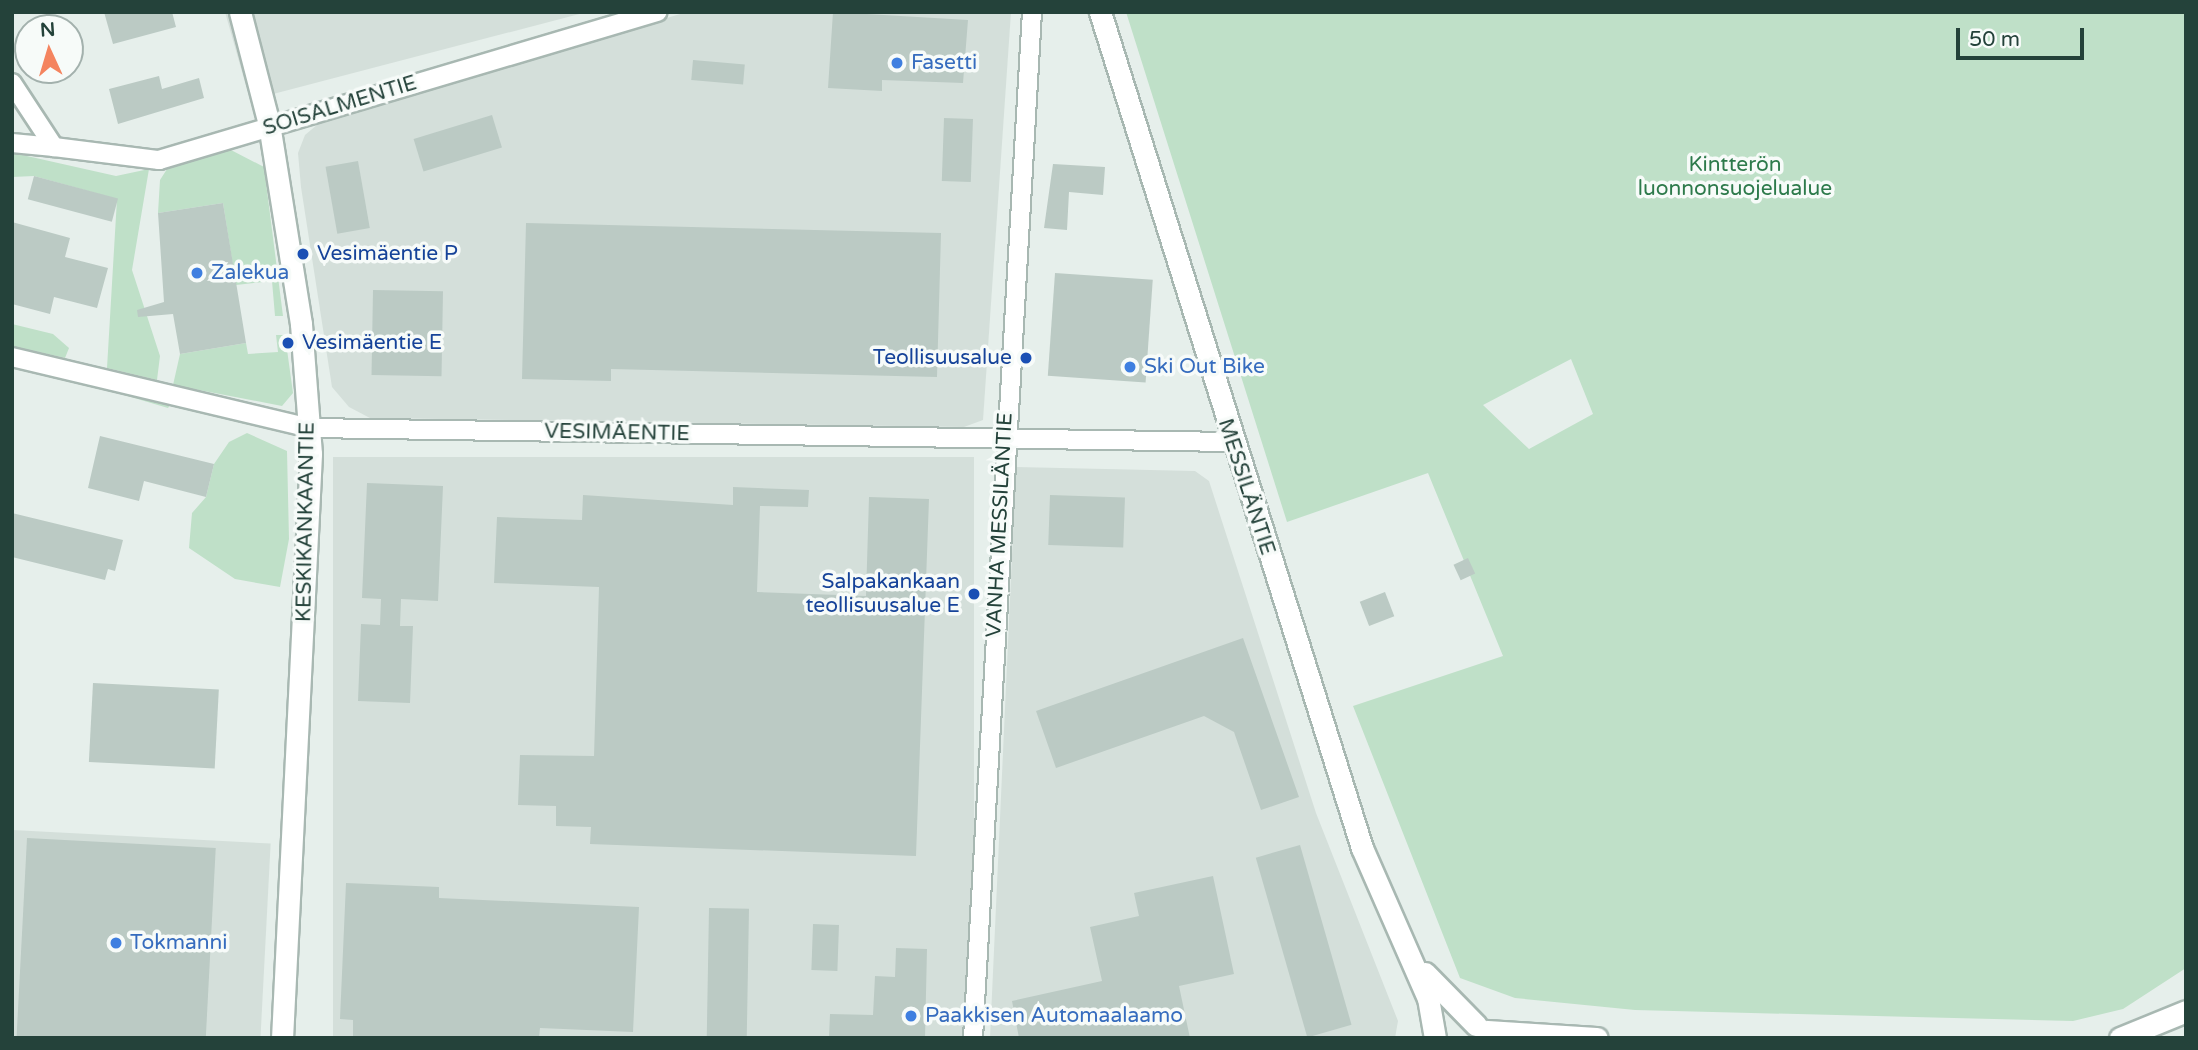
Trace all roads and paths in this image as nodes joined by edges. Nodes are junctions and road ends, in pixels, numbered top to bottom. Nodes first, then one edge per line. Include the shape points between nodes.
1 (240, 12) edge
2 (657, 12) edge
3 (1032, 12) edge
4 (1100, 12) edge
5 (12, 83) edge
6 (269, 124) junction
7 (12, 143) edge
8 (54, 147) junction
9 (12, 357) edge
10 (310, 428) junction
11 (1004, 440) junction
12 (1231, 442) junction
13 (1411, 954) junction
14 (2186, 1011) edge
15 (1485, 1031) edge
16 (1590, 1037) edge
17 (282, 1038) edge
18 (973, 1038) edge
19 (1436, 1038) edge
20 (1580, 1038) edge
21 (1597, 1038) edge
22 (2120, 1038) edge

1 - 6 street, KESKIKANKAANTIE
2 - 6 street, SOISALMENTIE
3 - 11 street, VANHA MESSILÄNTIE
4 - 12 street, MESSILÄNTIE
5 - 8 street
6 - 8 street, SOISALMENTIE via 232,142 159,160
6 - 10 street, KESKIKANKAANTIE via 301,324
7 - 8 street, SOISALMENTIE
9 - 10 street, VESIMÄENTIE
10 - 11 street, VESIMÄENTIE
10 - 17 street, KESKIKANKAANTIE
11 - 12 street, VESIMÄENTIE
11 - 18 street, VANHA MESSILÄNTIE
12 - 13 street, MESSILÄNTIE via 1362,848
13 - 15 street, MESSILÄNTIE via 1452,1006
13 - 19 street, MESSILÄNTIE via 1431,1007
14 - 22 street
15 - 16 street
15 - 19 street via 1452,1026
16 - 20 street
16 - 21 street

